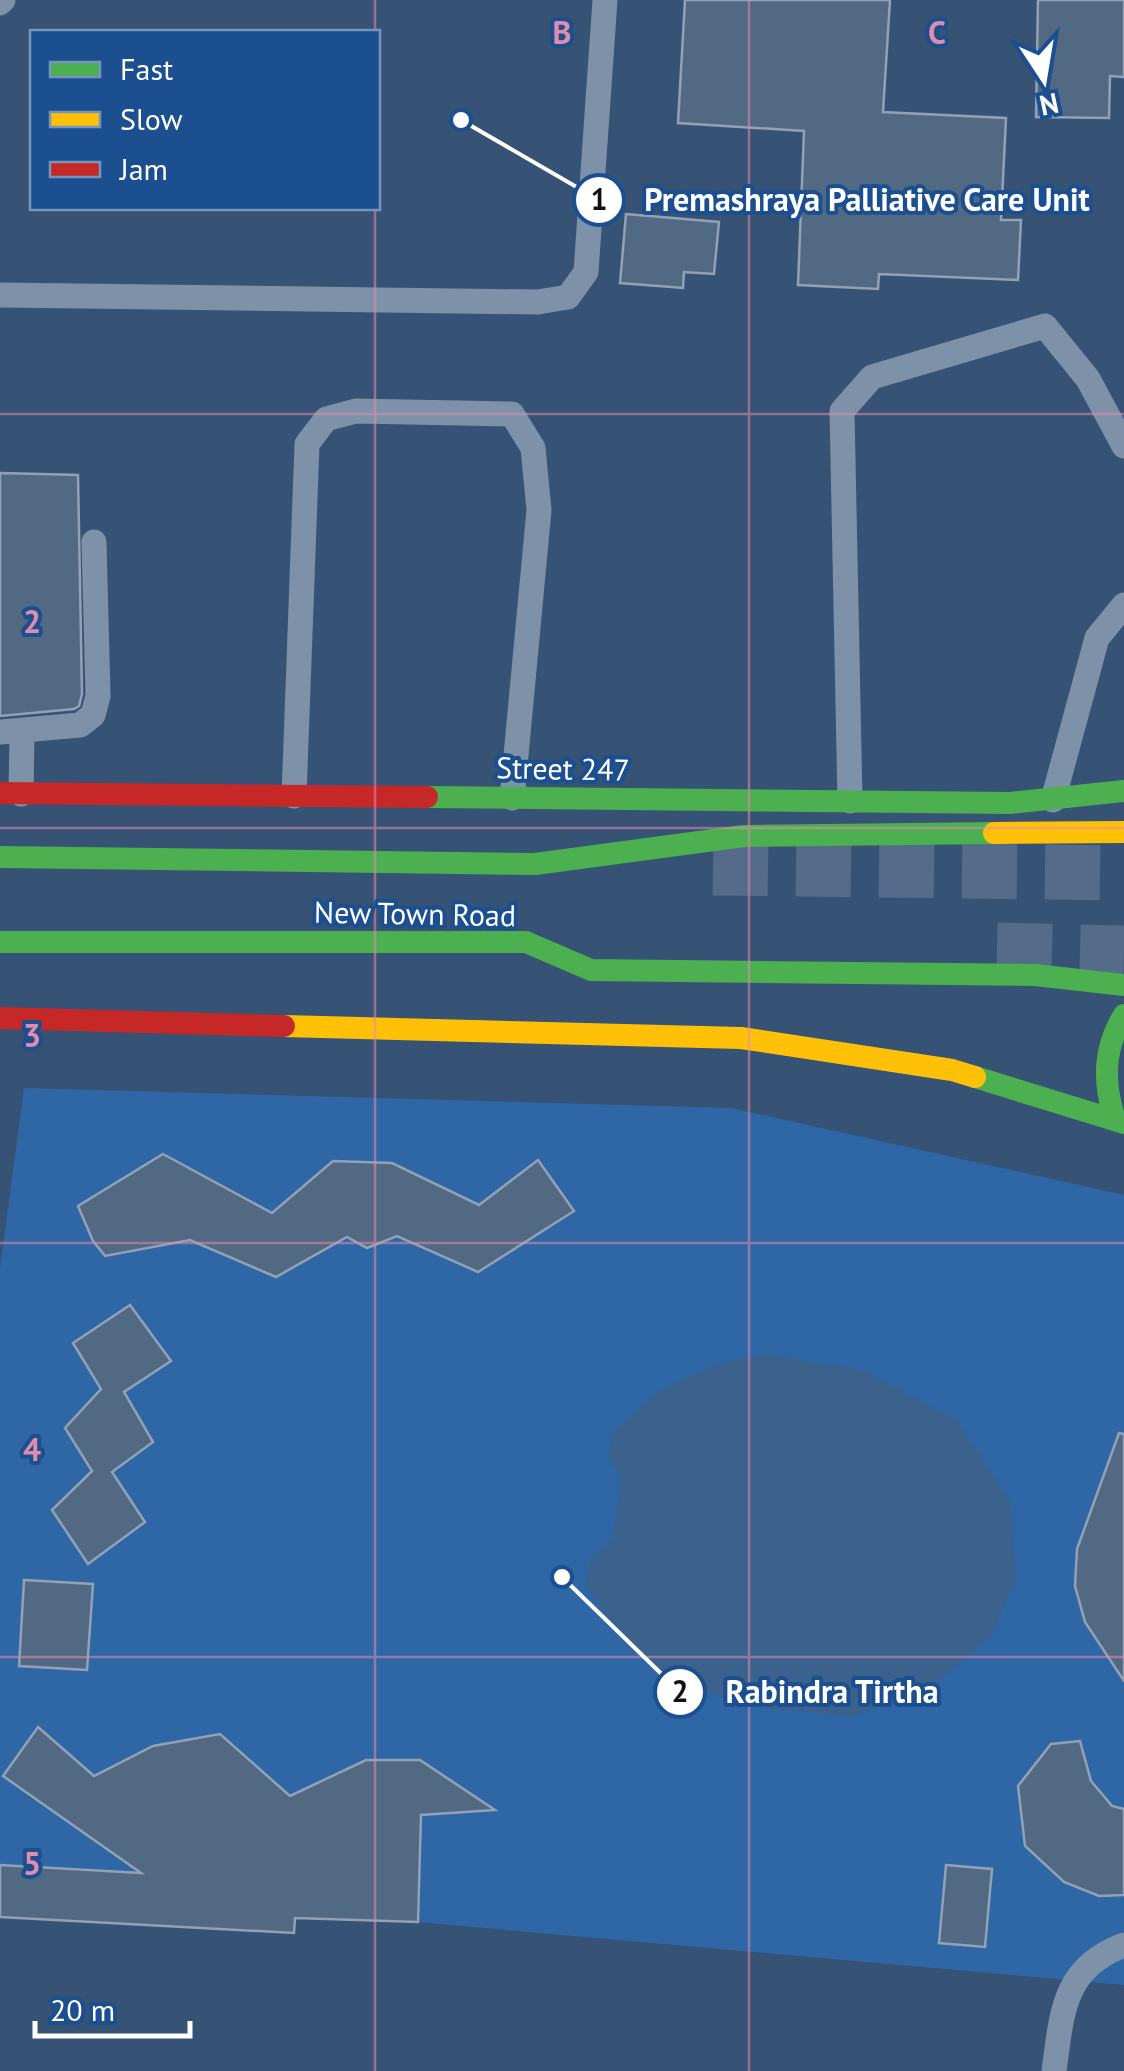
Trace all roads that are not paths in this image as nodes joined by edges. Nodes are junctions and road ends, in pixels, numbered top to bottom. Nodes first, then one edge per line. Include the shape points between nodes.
1 (605, 0) edge
2 (0, 295) edge
3 (1124, 446) edge
4 (94, 542) dead end
5 (1124, 605) edge
6 (11, 732) edge
7 (1124, 791) edge
8 (10, 794) edge
9 (294, 796) junction
10 (512, 798) junction
11 (1054, 800) junction
12 (850, 801) junction
13 (1124, 832) edge
14 (0, 857) edge
15 (534, 864) junction
16 (673, 868) dead end
17 (0, 942) edge
18 (526, 942) junction
19 (582, 942) dead end
20 (1124, 984) edge
21 (1124, 1015) edge
22 (0, 1018) edge
23 (1120, 1122) edge
24 (1124, 1945) edge
25 (1054, 2071) edge

1 - 2 lane via 586,272 568,296 538,302
3 - 12 lane via 1088,379 1046,326 872,377 842,411
4 - 6 lane via 93,715 80,726
5 - 11 lane via 1097,638
6 - 8 lane
7 - 11 main road, Street 247
8 - 9 main road, Street 247
9 - 10 main road, Street 247
9 - 10 lane via 306,444 326,419 356,410 512,414 533,448 539,510
10 - 12 main road, Street 247
11 - 12 main road, Street 247
13 - 15 main road via 744,836
14 - 15 main road
15 - 16 main road
17 - 18 main road, New Town Road
18 - 19 main road
18 - 20 main road, New Town Road via 591,970 1035,975
21 - 23 main road via 1105,1056 1105,1092
22 - 23 main road via 741,1038 952,1070
24 - 25 lane via 1084,1968 1064,2000

